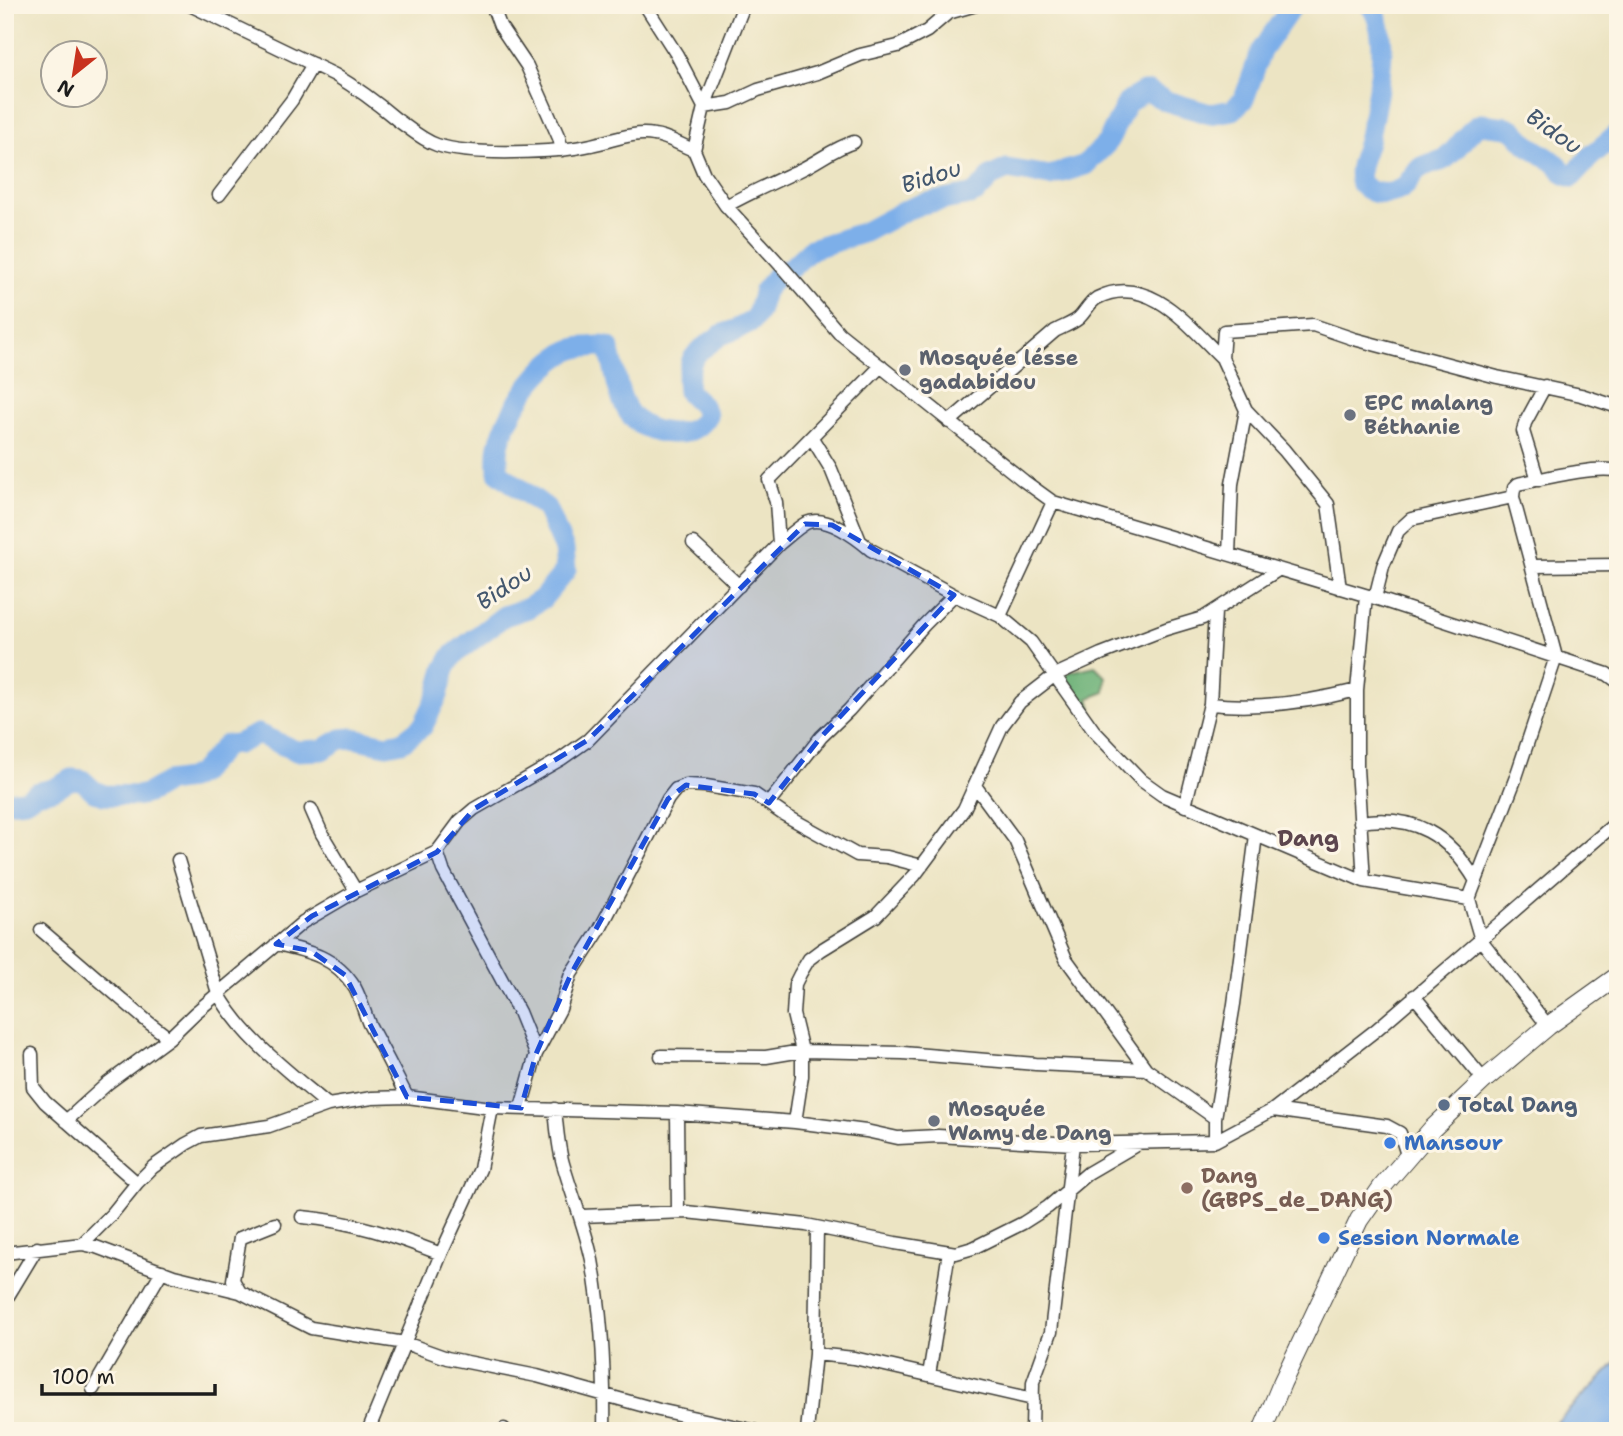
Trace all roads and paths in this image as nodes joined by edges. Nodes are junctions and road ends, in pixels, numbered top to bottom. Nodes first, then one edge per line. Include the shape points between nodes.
1 (190, 5) edge
2 (492, 5) edge
3 (645, 5) edge
4 (744, 5) edge
5 (976, 5) edge
6 (211, 9) edge
7 (313, 64) junction
8 (704, 107) junction
9 (854, 142) dead end
10 (562, 150) junction
11 (694, 150) junction
12 (219, 195) dead end
13 (726, 206) junction
14 (1222, 358) junction
15 (881, 366) junction
16 (1545, 386) junction
17 (1618, 407) edge
18 (1246, 410) junction
19 (949, 422) junction
20 (812, 438) junction
21 (1618, 471) edge
22 (1538, 480) junction
23 (1513, 497) junction
24 (1053, 502) junction
25 (860, 541) junction
26 (693, 543) dead end
27 (779, 544) junction
28 (1229, 554) junction
29 (1618, 565) edge
30 (1533, 566) junction
31 (1278, 570) junction
32 (739, 586) junction
33 (1340, 588) junction
34 (954, 595) junction
35 (1371, 597) junction
36 (1215, 612) junction
37 (1000, 616) junction
38 (1556, 657) junction
39 (1618, 665) edge
40 (1055, 675) junction
41 (1612, 678) edge
42 (1357, 690) junction
43 (1210, 704) junction
44 (976, 787) junction
45 (769, 803) junction
46 (1185, 806) junction
47 (312, 808) dead end
48 (1618, 821) edge
49 (1360, 822) junction
50 (1256, 835) junction
51 (437, 852) junction
52 (178, 860) dead end
53 (922, 866) junction
54 (1364, 881) junction
55 (1476, 881) junction
56 (356, 891) junction
57 (1469, 899) junction
58 (41, 930) dead end
59 (1481, 940) junction
60 (276, 944) junction
61 (1618, 976) edge
62 (218, 993) junction
63 (1414, 996) junction
64 (1548, 1026) junction
65 (169, 1038) junction
66 (802, 1051) junction
67 (32, 1054) dead end
68 (536, 1054) junction
69 (661, 1055) dead end
70 (1146, 1069) junction
71 (1484, 1080) junction
72 (407, 1097) junction
73 (328, 1105) junction
74 (492, 1108) junction
75 (521, 1108) junction
76 (555, 1109) junction
77 (1273, 1110) junction
78 (677, 1114) junction
79 (1215, 1118) junction
80 (66, 1121) junction
81 (795, 1122) junction
82 (1143, 1141) junction
83 (1215, 1141) junction
84 (1073, 1144) junction
85 (1408, 1158) junction
86 (137, 1183) junction
87 (1068, 1190) junction
88 (678, 1212) junction
89 (581, 1216) junction
90 (302, 1217) dead end
91 (275, 1224) dead end
92 (817, 1228) junction
93 (82, 1244) junction
94 (37, 1248) junction
95 (949, 1252) junction
96 (5, 1253) edge
97 (441, 1254) junction
98 (162, 1271) junction
99 (240, 1292) junction
100 (5, 1301) edge
101 (405, 1343) junction
102 (815, 1354) junction
103 (929, 1375) junction
104 (93, 1389) dead end
105 (605, 1394) junction
106 (1033, 1399) junction
107 (368, 1431) edge
108 (604, 1431) edge
109 (756, 1431) edge
110 (807, 1431) edge
111 (1032, 1431) edge
112 (1262, 1431) edge

1 - 6 street
2 - 10 street via 500,26 527,66
3 - 8 street
4 - 8 street
5 - 8 street via 948,13 898,46 860,55 730,103
6 - 7 street
7 - 10 street via 354,86 434,144 468,150
7 - 12 street via 292,100
8 - 11 street
9 - 13 street
10 - 11 street via 623,136 655,135
11 - 13 street
13 - 15 street via 839,333
14 - 16 street via 1224,331 1313,325 1497,377
14 - 18 street
14 - 19 street via 1151,296 1132,291 1105,295 1055,331
15 - 19 street
15 - 20 street
16 - 17 street
16 - 22 street via 1523,431
18 - 28 street via 1232,484
18 - 33 street via 1328,504
19 - 24 street
20 - 25 street via 831,469
20 - 27 street via 769,480 778,511
21 - 22 street
22 - 23 street via 1518,484
23 - 30 street
23 - 35 street via 1410,519 1398,531
24 - 28 street
24 - 37 street
25 - 27 street via 832,525 813,522
25 - 34 street
26 - 32 street
27 - 32 street
28 - 31 street
29 - 30 street
30 - 38 street
31 - 33 street
31 - 36 street
32 - 51 street via 588,740 474,809
33 - 35 street
34 - 37 street
34 - 45 street via 821,737
35 - 38 street
35 - 42 street
36 - 40 street
36 - 43 street
37 - 40 street via 1031,642
38 - 41 street
38 - 55 street
39 - 41 street
40 - 44 street via 1020,702 1002,726
40 - 46 street via 1117,758 1140,780
42 - 43 street via 1280,703
42 - 49 street
43 - 46 street
44 - 53 street
44 - 70 street via 1015,840 1066,959
45 - 53 street via 858,855
45 - 68 street via 758,795 733,790 686,785 676,789 571,974 560,1009
46 - 50 street
47 - 56 street
48 - 59 street
49 - 54 street
49 - 55 street via 1396,820 1434,834 1464,860
50 - 54 street
50 - 79 street
51 - 56 street
51 - 68 street
52 - 62 street
53 - 66 street via 876,916 809,959 795,984 793,1014
54 - 57 street
55 - 57 street
56 - 60 street
57 - 59 street
58 - 65 street
59 - 63 street
59 - 64 street
60 - 62 street
60 - 72 street via 311,951 345,975
61 - 64 highway
62 - 65 street
62 - 73 street via 249,1035
63 - 71 street
63 - 77 street
64 - 71 highway
65 - 80 street
66 - 69 street via 755,1057
66 - 70 street
66 - 81 street
67 - 80 street via 33,1087
68 - 75 street
70 - 79 street
71 - 85 highway
72 - 73 street
72 - 74 street
73 - 86 street via 270,1126 201,1136
74 - 75 street
74 - 97 street via 480,1169
75 - 76 street
76 - 78 street
76 - 89 street via 563,1166
77 - 83 street
77 - 85 street via 1387,1126 1399,1133
78 - 81 street
78 - 88 street
79 - 83 street
80 - 86 street
81 - 84 street via 898,1138
82 - 83 street
82 - 84 street
82 - 87 street via 1095,1168
84 - 87 street
85 - 112 highway via 1359,1220
86 - 93 street
87 - 95 street via 1013,1228 973,1248
87 - 106 street via 1051,1332 1032,1382
88 - 89 street
88 - 92 street
89 - 105 street via 592,1261
90 - 97 street via 331,1219 393,1235
91 - 99 street via 240,1238 233,1280
92 - 95 street
92 - 102 street
93 - 94 street
93 - 98 street
94 - 96 street
94 - 100 street
95 - 103 street
97 - 101 street
98 - 99 street
98 - 104 street
99 - 101 street via 311,1328
101 - 105 street
101 - 107 street
102 - 103 street
102 - 110 street
103 - 106 street
105 - 108 street
105 - 109 street
106 - 111 street

